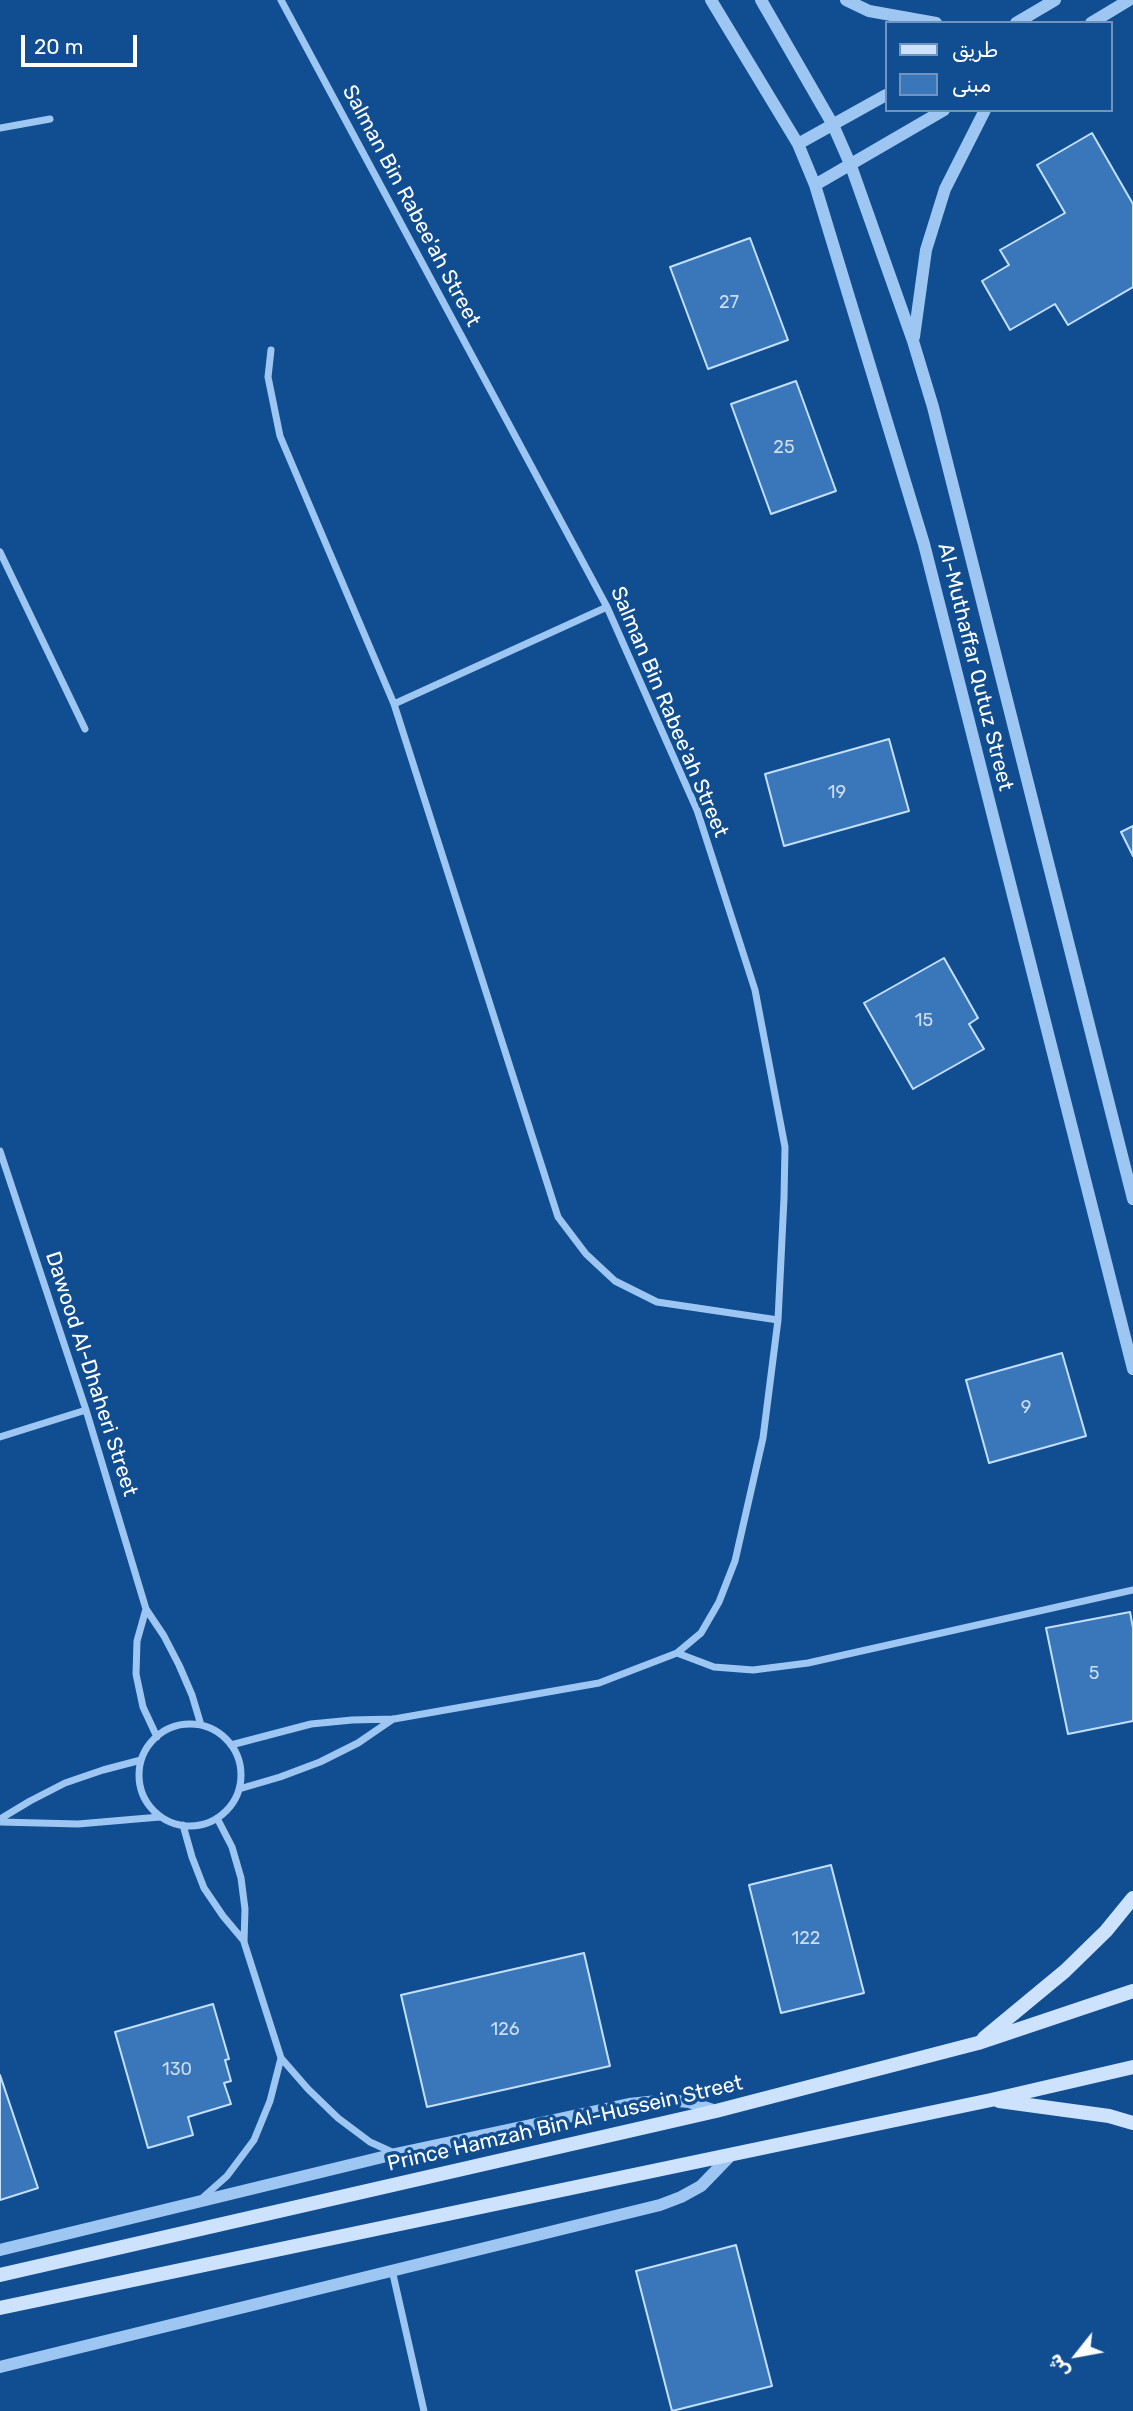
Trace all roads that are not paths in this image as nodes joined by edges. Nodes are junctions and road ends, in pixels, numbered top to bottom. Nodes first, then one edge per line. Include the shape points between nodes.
1 (281, 0) edge
2 (711, 0) edge
3 (761, 0) edge
4 (846, 0) edge
5 (1055, 0) edge
6 (1129, 0) edge
7 (925, 21) edge
8 (1019, 21) edge
9 (1094, 21) edge
10 (884, 96) edge
11 (941, 112) edge
12 (984, 112) edge
13 (50, 119) dead end
14 (833, 125) junction
15 (0, 128) edge
16 (798, 144) junction
17 (851, 166) junction
18 (815, 185) junction
19 (913, 341) junction
20 (271, 350) dead end
21 (0, 552) edge
22 (607, 607) junction
23 (394, 704) junction
24 (85, 730) dead end
25 (0, 1151) edge
26 (1133, 1199) edge
27 (778, 1320) junction
28 (1133, 1369) edge
29 (86, 1409) junction
30 (0, 1437) edge
31 (1133, 1590) edge
32 (146, 1609) junction
33 (677, 1653) junction
34 (394, 1719) junction
35 (201, 1726) junction
36 (157, 1737) junction
37 (231, 1745) junction
38 (141, 1760) junction
39 (239, 1789) junction
40 (160, 1816) junction
41 (218, 1818) junction
42 (0, 1820) edge
43 (183, 1825) junction
44 (1133, 1898) edge
45 (244, 1942) junction
46 (1133, 1991) edge
47 (978, 2043) junction
48 (281, 2059) junction
49 (1133, 2067) edge
50 (990, 2100) junction
51 (716, 2111) junction
52 (1133, 2123) edge
53 (395, 2154) junction
54 (731, 2155) junction
55 (198, 2201) junction
56 (0, 2250) edge
57 (392, 2270) junction
58 (0, 2275) edge
59 (0, 2308) edge
60 (0, 2367) edge
61 (424, 2411) edge

1 - 22 street, Salman Bin Rabee'ah Street
2 - 16 street, Al-Muthaffar Qutuz Street
3 - 14 street, Al-Muthaffar Qutuz Street
4 - 7 street via 869,11
5 - 8 street
6 - 9 street
10 - 14 street
11 - 17 street
12 - 19 street via 937,214 926,250
13 - 15 street
14 - 16 street
14 - 17 street, Al-Muthaffar Qutuz Street
16 - 18 street, Al-Muthaffar Qutuz Street
17 - 18 street
17 - 19 street, Al-Muthaffar Qutuz Street
18 - 28 street, Al-Muthaffar Qutuz Street via 924,544
19 - 26 street, Al-Muthaffar Qutuz Street
20 - 23 street via 268,377 280,436
21 - 24 street
22 - 23 street
22 - 27 street, Salman Bin Rabee'ah Street via 697,810 755,990 785,1146
23 - 27 street via 558,1217 586,1254 615,1281 657,1302
25 - 29 street, Dawood Al-Dhaheri Street
27 - 33 street, Salman Bin Rabee'ah Street via 763,1438 735,1561 701,1633
29 - 30 street
29 - 32 street, Dawood Al-Dhaheri Street
31 - 33 street via 808,1663 753,1670 714,1667
32 - 35 street, Dawood Al-Dhaheri Street via 179,1665
32 - 36 street via 137,1641 136,1674 143,1707
33 - 34 street, Salman Bin Rabee'ah Street via 599,1683
34 - 37 street, Salman Bin Rabee'ah Street via 311,1724
34 - 39 street, Salman Bin Rabee'ah Street via 320,1762
35 - 36 street via 177,1725
35 - 37 street
36 - 38 street
37 - 39 street via 240,1773
38 - 40 street via 142,1791
38 - 42 street via 65,1783
39 - 41 street
40 - 42 street via 78,1824
40 - 43 street
41 - 43 street
41 - 45 street via 241,1878
43 - 45 street via 204,1888
44 - 47 main road via 1065,1971
45 - 48 street
46 - 47 main road, Prince Hamzah Bin Al-Hussein Street
47 - 51 main road, Prince Hamzah Bin Al-Hussein Street
48 - 53 street via 338,2118
48 - 55 street via 254,2140 227,2176
49 - 50 main road
50 - 52 main road
50 - 54 main road
51 - 53 street via 690,2102 648,2101
51 - 58 main road, Prince Hamzah Bin Al-Hussein Street
53 - 55 street
54 - 57 street via 701,2186 660,2205
54 - 59 main road
55 - 56 street
57 - 60 street
57 - 61 street

